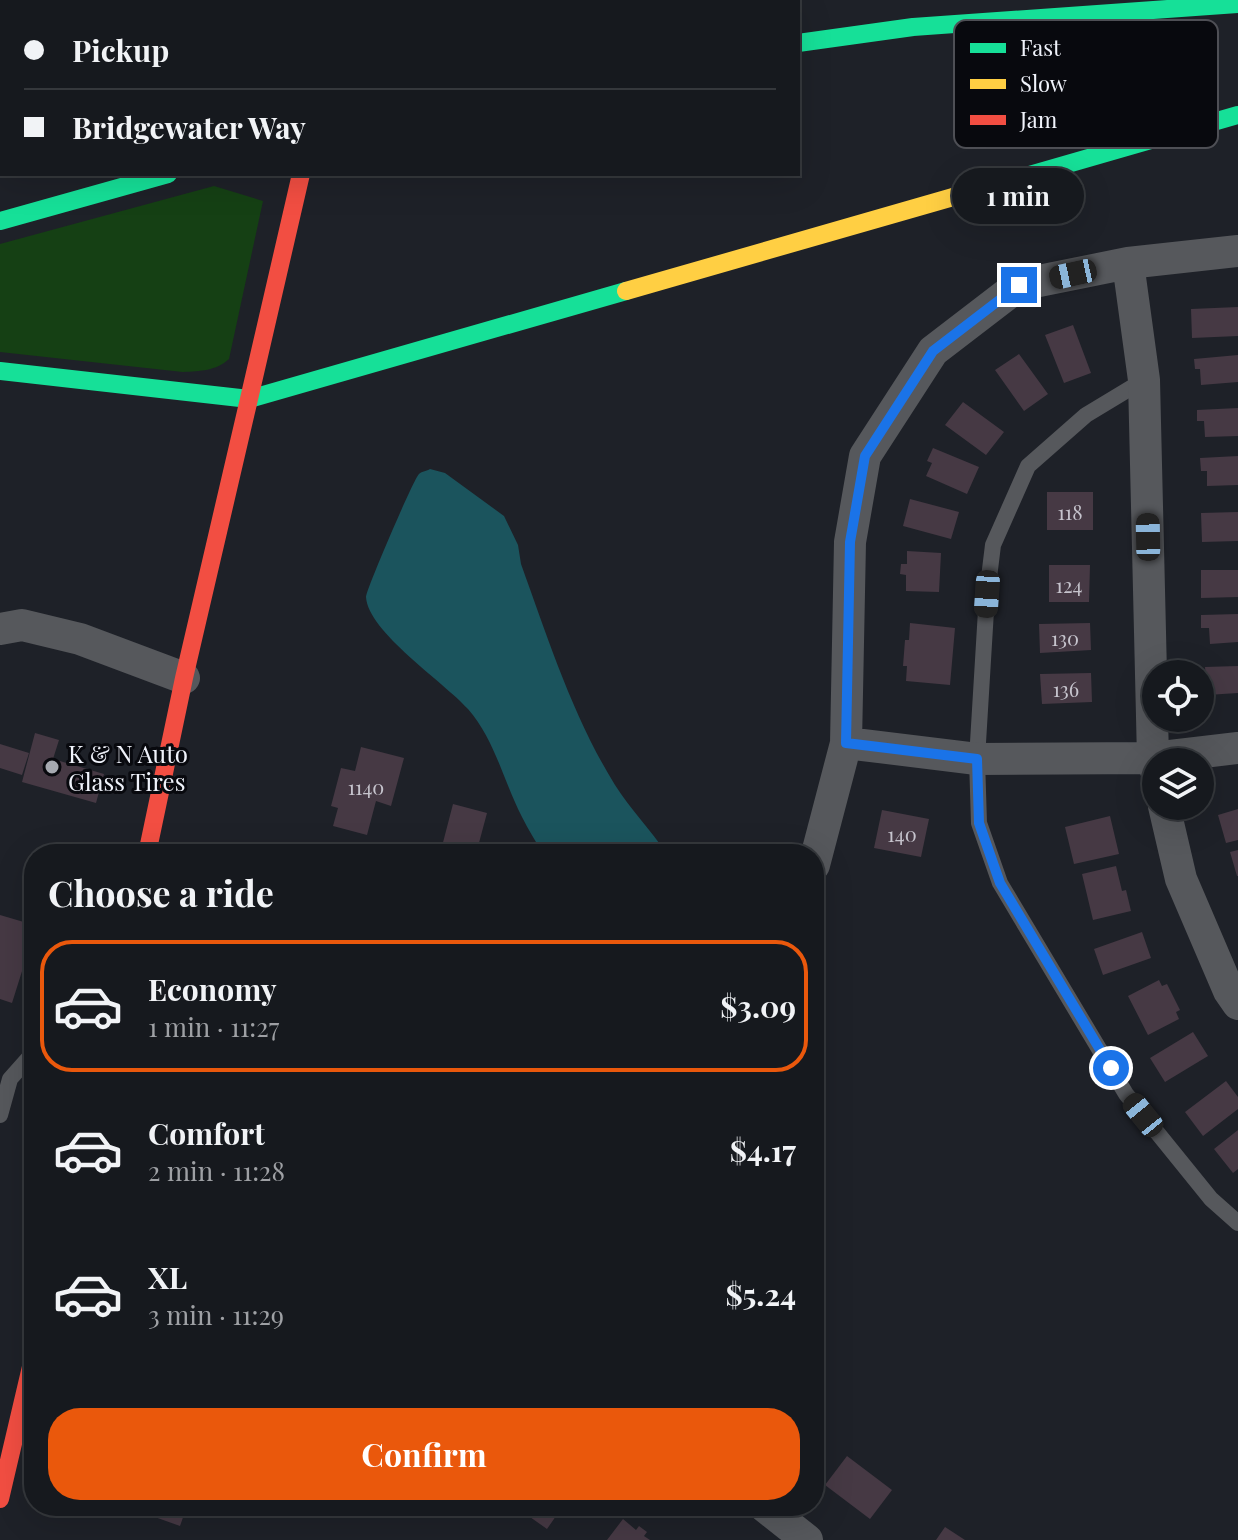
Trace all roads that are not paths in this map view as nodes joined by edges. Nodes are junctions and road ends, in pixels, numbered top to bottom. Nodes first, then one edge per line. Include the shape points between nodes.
1 (1238, 4) edge
2 (1012, 20) edge
3 (954, 24) edge
4 (800, 43) edge
5 (1238, 115) edge
6 (1218, 121) edge
7 (1123, 148) edge
8 (161, 176) edge
9 (301, 176) edge
10 (0, 221) edge
11 (1238, 251) edge
12 (1128, 263) junction
13 (0, 371) edge
14 (1144, 380) junction
15 (249, 399) junction
16 (0, 629) edge
17 (184, 678) junction
18 (846, 743) junction
19 (1154, 748) edge
20 (1238, 748) edge
21 (1214, 753) edge
22 (977, 759) junction
23 (1142, 764) edge
24 (1167, 820) edge
25 (149, 844) edge
26 (820, 844) edge
27 (1238, 1004) edge
28 (24, 1063) edge
29 (0, 1115) edge
30 (1238, 1223) edge
31 (24, 1397) edge
32 (0, 1499) edge
33 (777, 1516) edge
34 (807, 1540) edge

1 - 2 main road
3 - 4 main road
5 - 6 main road
7 - 15 main road
8 - 10 main road
9 - 15 main road
11 - 12 street
12 - 14 street
12 - 18 street via 1019,285 933,351 865,456 850,542
13 - 15 main road
14 - 19 street
14 - 22 lane via 1086,415 1028,466 993,545
15 - 17 main road
16 - 17 street via 22,625 80,639
17 - 25 main road
18 - 22 street
18 - 26 street
20 - 21 street
22 - 23 street
22 - 30 lane via 979,823 1000,883 1126,1094 1211,1199
24 - 27 street via 1181,879
28 - 29 lane via 10,1079
31 - 32 main road
33 - 34 street

